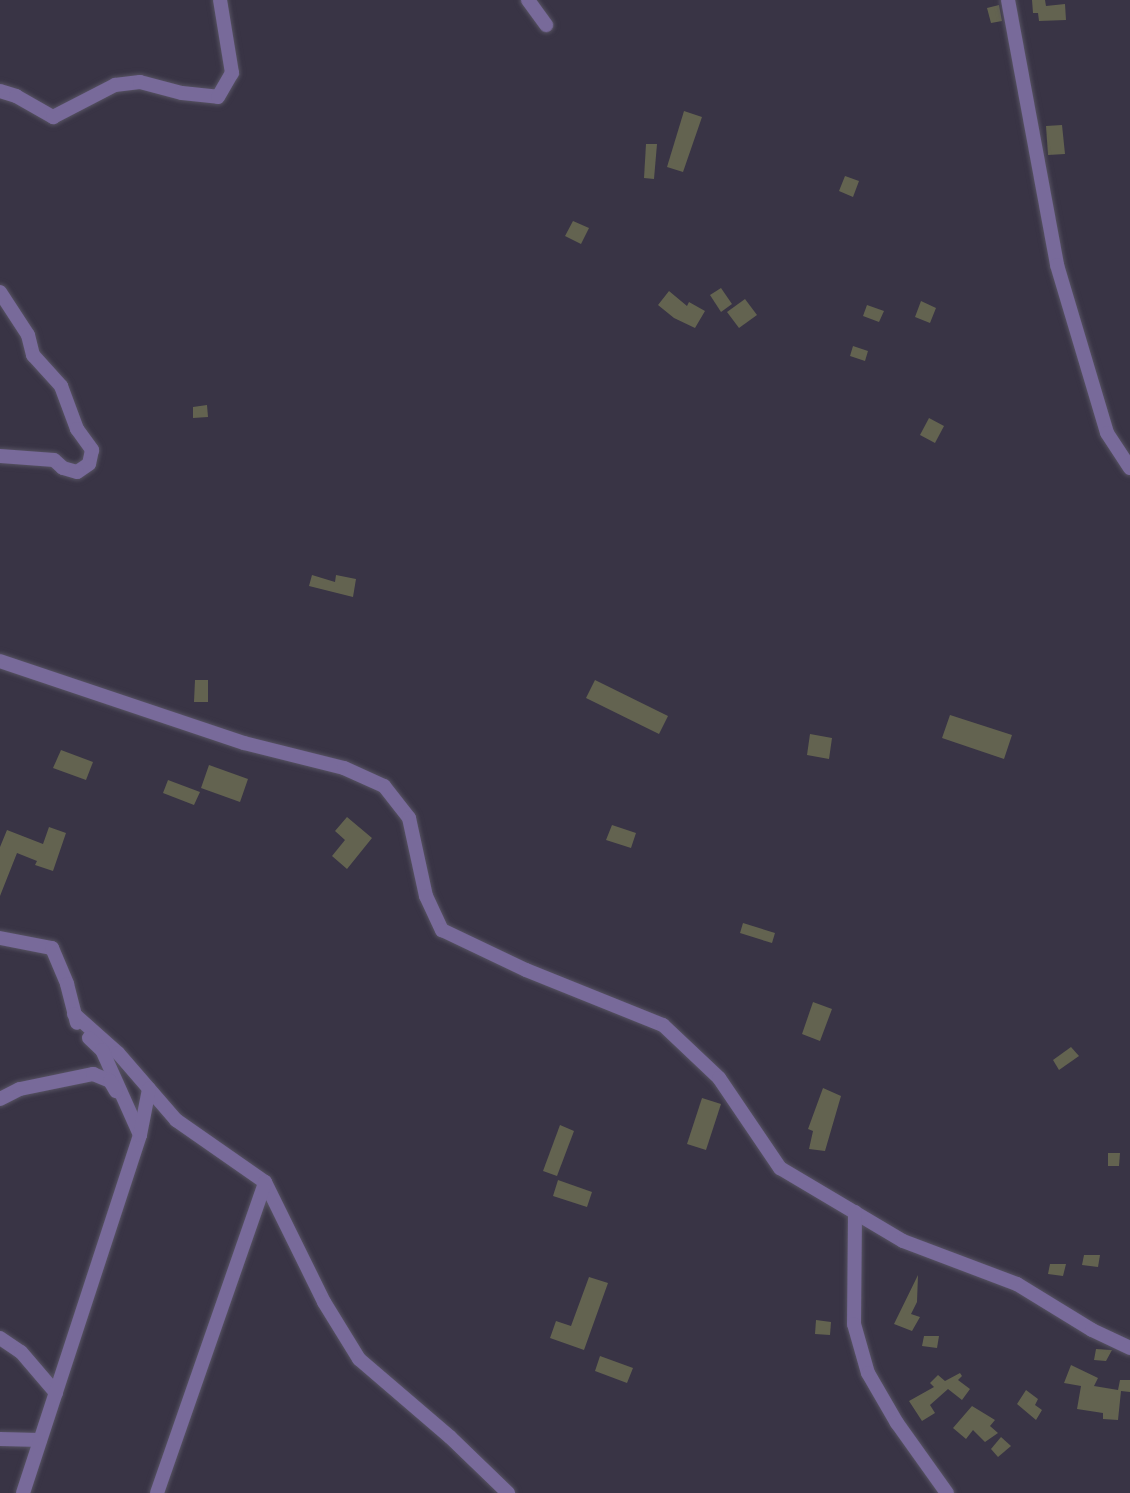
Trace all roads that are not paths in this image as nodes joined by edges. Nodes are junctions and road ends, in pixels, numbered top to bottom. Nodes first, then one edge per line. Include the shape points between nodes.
1 (220, 0) edge
2 (528, 0) edge
3 (1008, 0) edge
4 (546, 25) dead end
5 (0, 91) edge
6 (0, 292) edge
7 (0, 456) edge
8 (1130, 468) edge
9 (0, 661) edge
10 (0, 938) edge
11 (75, 1014) junction
12 (149, 1089) junction
13 (0, 1099) edge
14 (140, 1135) junction
15 (265, 1182) junction
16 (855, 1212) junction
17 (0, 1338) edge
18 (1130, 1348) edge
19 (57, 1393) junction
20 (0, 1439) edge
21 (40, 1440) junction
22 (23, 1493) edge
23 (157, 1493) edge
24 (508, 1493) edge
25 (947, 1493) edge

1 - 5 street via 232,73 218,97 127,83 53,117
2 - 4 street
3 - 8 street via 1056,265 1107,433
6 - 7 street via 28,335 33,355 61,386 67,407 92,450 89,464 77,472 54,460
9 - 16 street via 244,743 344,768 384,786 409,818 425,896 442,930 526,970 663,1025 719,1078 780,1168
10 - 11 street via 52,948
11 - 12 street
11 - 14 street via 78,1028 102,1050
12 - 14 street
12 - 15 street via 176,1119
13 - 14 street via 20,1089 93,1074 110,1081
14 - 19 street
15 - 23 street
15 - 24 street via 324,1302 359,1359
16 - 18 street via 903,1241 1017,1283
16 - 25 street via 854,1324 868,1373
17 - 19 street via 21,1352
19 - 21 street
20 - 21 street
21 - 22 street

